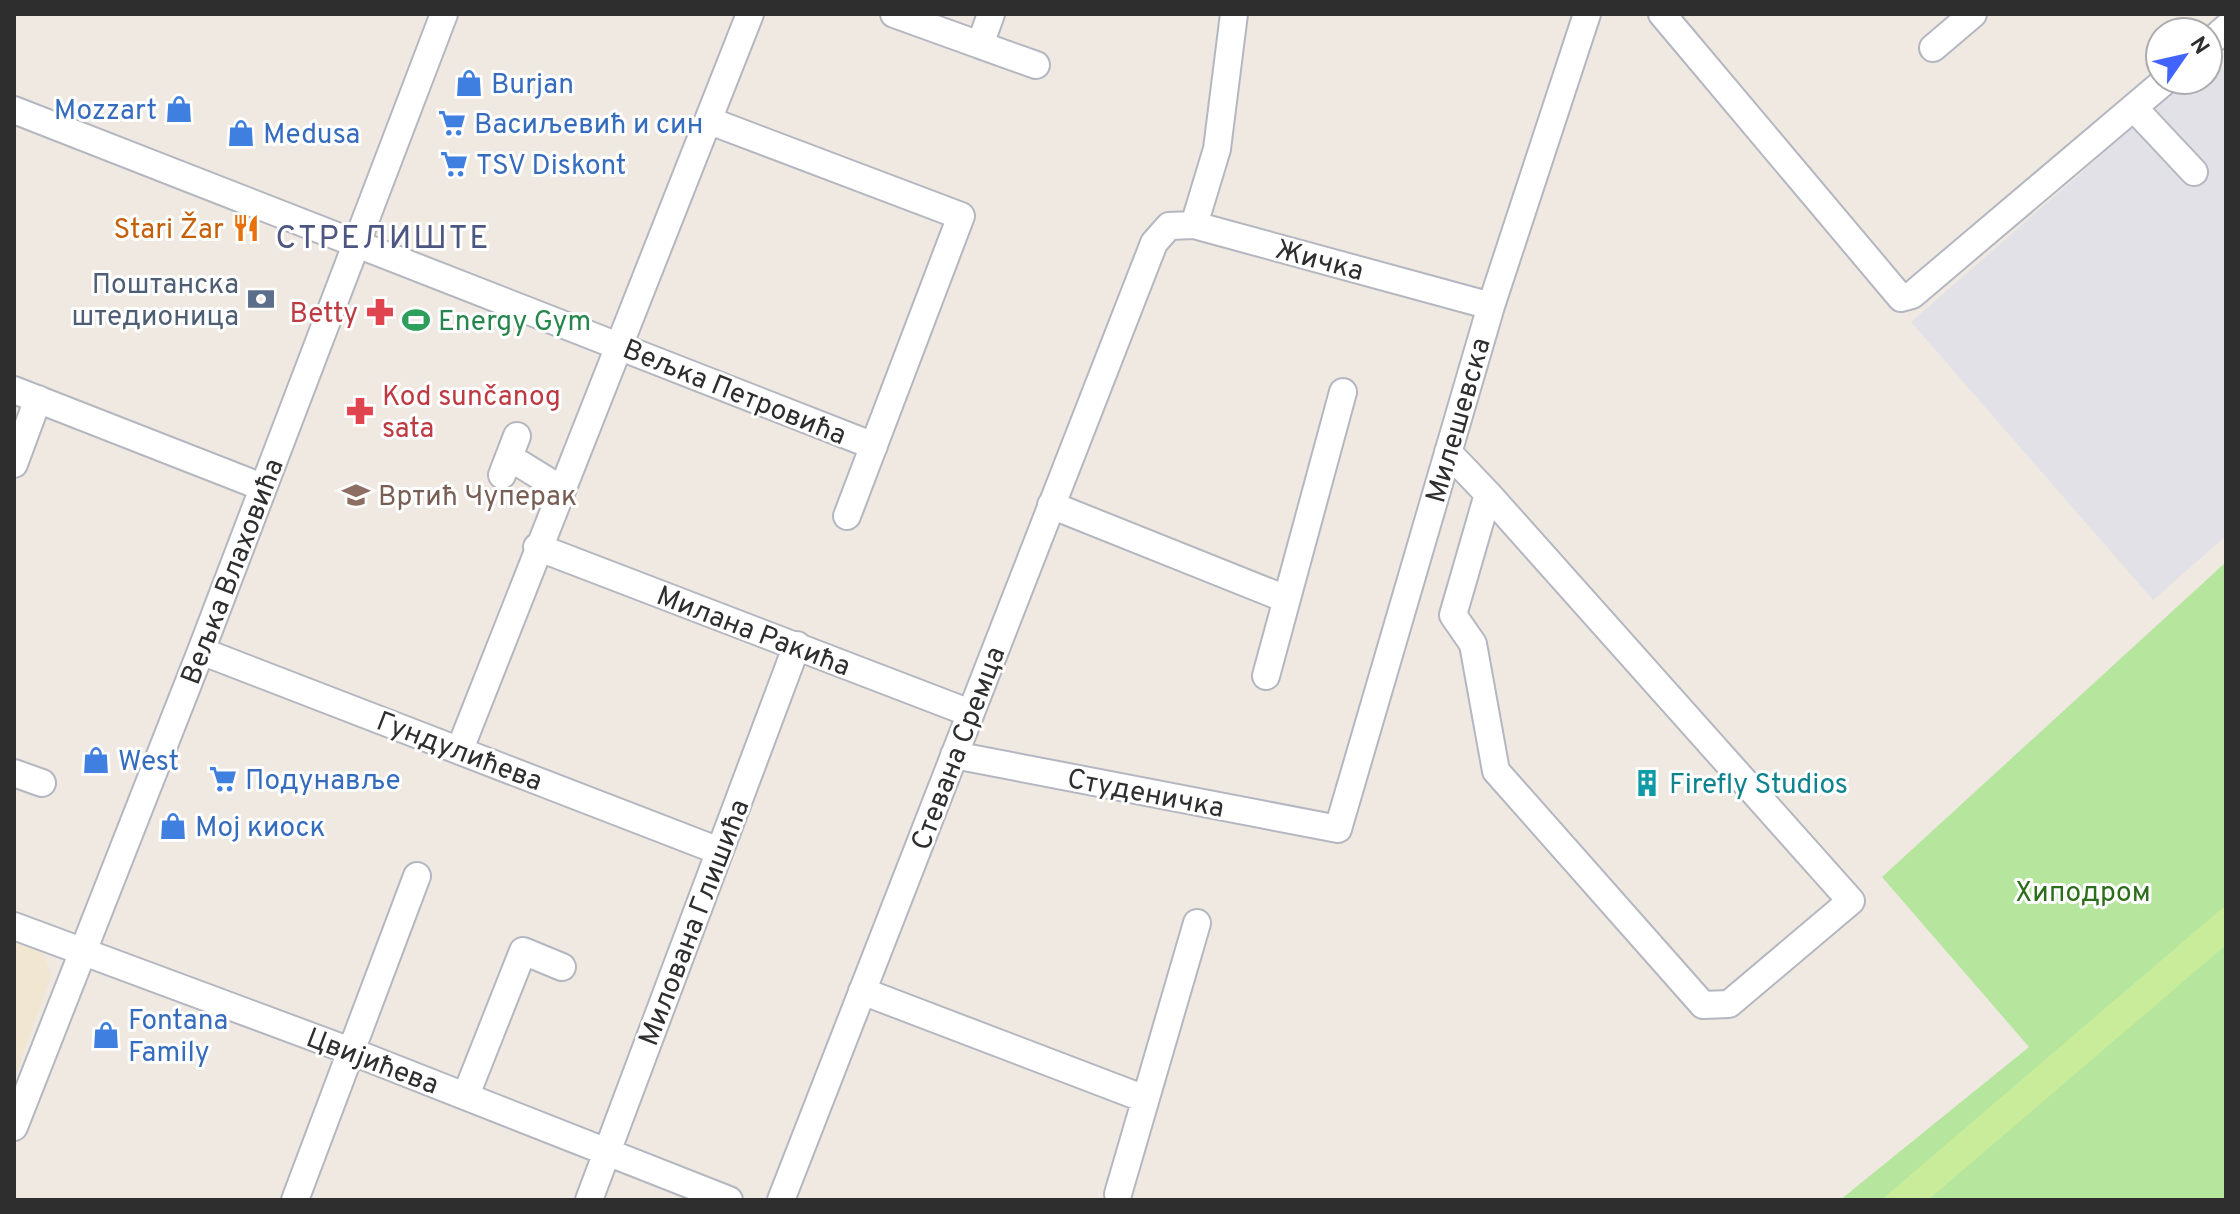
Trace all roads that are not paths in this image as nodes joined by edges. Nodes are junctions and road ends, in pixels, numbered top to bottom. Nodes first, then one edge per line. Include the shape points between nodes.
1 (444, 14) edge
2 (750, 14) edge
3 (894, 14) edge
4 (991, 14) edge
5 (1234, 14) edge
6 (1587, 14) edge
7 (1662, 14) edge
8 (1973, 14) edge
9 (980, 45) junction
10 (1933, 48) dead end
11 (1036, 65) dead end
12 (2148, 96) edge
13 (2134, 108) junction
14 (14, 110) edge
15 (710, 121) junction
16 (2194, 172) dead end
17 (1194, 225) junction
18 (358, 243) junction
19 (1491, 306) junction
20 (619, 345) junction
21 (1343, 392) dead end
22 (26, 395) edge
23 (874, 446) junction
24 (1448, 452) junction
25 (509, 456) dead end
26 (14, 464) edge
27 (262, 487) junction
28 (561, 489) junction
29 (1488, 494) junction
30 (1051, 505) junction
31 (847, 516) dead end
32 (537, 547) junction
33 (1286, 599) junction
34 (797, 645) junction
35 (201, 651) junction
36 (1266, 676) dead end
37 (970, 713) junction
38 (460, 749) junction
39 (954, 755) junction
40 (14, 773) edge
41 (42, 783) dead end
42 (1338, 829) joint
43 (719, 851) junction
44 (417, 876) dead end
45 (1197, 923) dead end
46 (14, 926) edge
47 (81, 952) junction
48 (562, 967) dead end
49 (862, 991) junction
50 (353, 1052) junction
51 (466, 1095) junction
52 (1145, 1099) junction
53 (14, 1127) edge
54 (607, 1150) junction
55 (1118, 1194) dead end
56 (295, 1200) edge
57 (589, 1200) edge
58 (729, 1200) edge
59 (781, 1200) edge

1 - 18 street, Вељка Влаховића
2 - 15 street
3 - 9 street
4 - 9 street
5 - 17 street via 1217,149
6 - 19 street, Милешевска
7 - 13 street via 1898,295 1906,298
8 - 10 street
9 - 11 street
12 - 13 street
13 - 16 street
14 - 18 street, Вељка Петровића
15 - 20 street
15 - 23 street via 961,216
17 - 19 street, Жичка
17 - 30 street, Стевана Сремца via 1169,226 1154,243
18 - 20 street, Вељка Петровића
18 - 27 street, Вељка Влаховића
19 - 24 street, Милешевска
20 - 23 street, Вељка Петровића
20 - 28 street
21 - 33 street
22 - 26 street
22 - 27 street
23 - 31 street
24 - 29 street
24 - 42 street, Милешевска
25 - 28 street
27 - 35 street, Вељка Влаховића
28 - 32 street
29 - 29 street via 1851,901 1729,1004 1703,1005 1496,771 1473,644 1453,615
30 - 33 street
30 - 37 street, Стевана Сремца
32 - 34 street, Милана Ракића
32 - 38 street
33 - 36 street
34 - 37 street, Милана Ракића
34 - 43 street, Милована Глишића
35 - 38 street, Гундулићева
35 - 47 street, Вељка Влаховића
37 - 39 street, Стевана Сремца
38 - 43 street, Гундулићева
39 - 42 street, Студеничка
39 - 49 street, Стевана Сремца
40 - 41 street
43 - 54 street, Милована Глишића
44 - 50 street
45 - 52 street
46 - 47 street, Цвијићева
47 - 50 street, Цвијићева
47 - 53 street, Вељка Влаховића
48 - 51 street via 523,951
49 - 52 street
49 - 59 street, Стевана Сремца
50 - 51 street, Цвијићева
50 - 56 street
51 - 54 street, Цвијићева
52 - 55 street
54 - 57 street, Милована Глишића
54 - 58 street, Цвијићева

